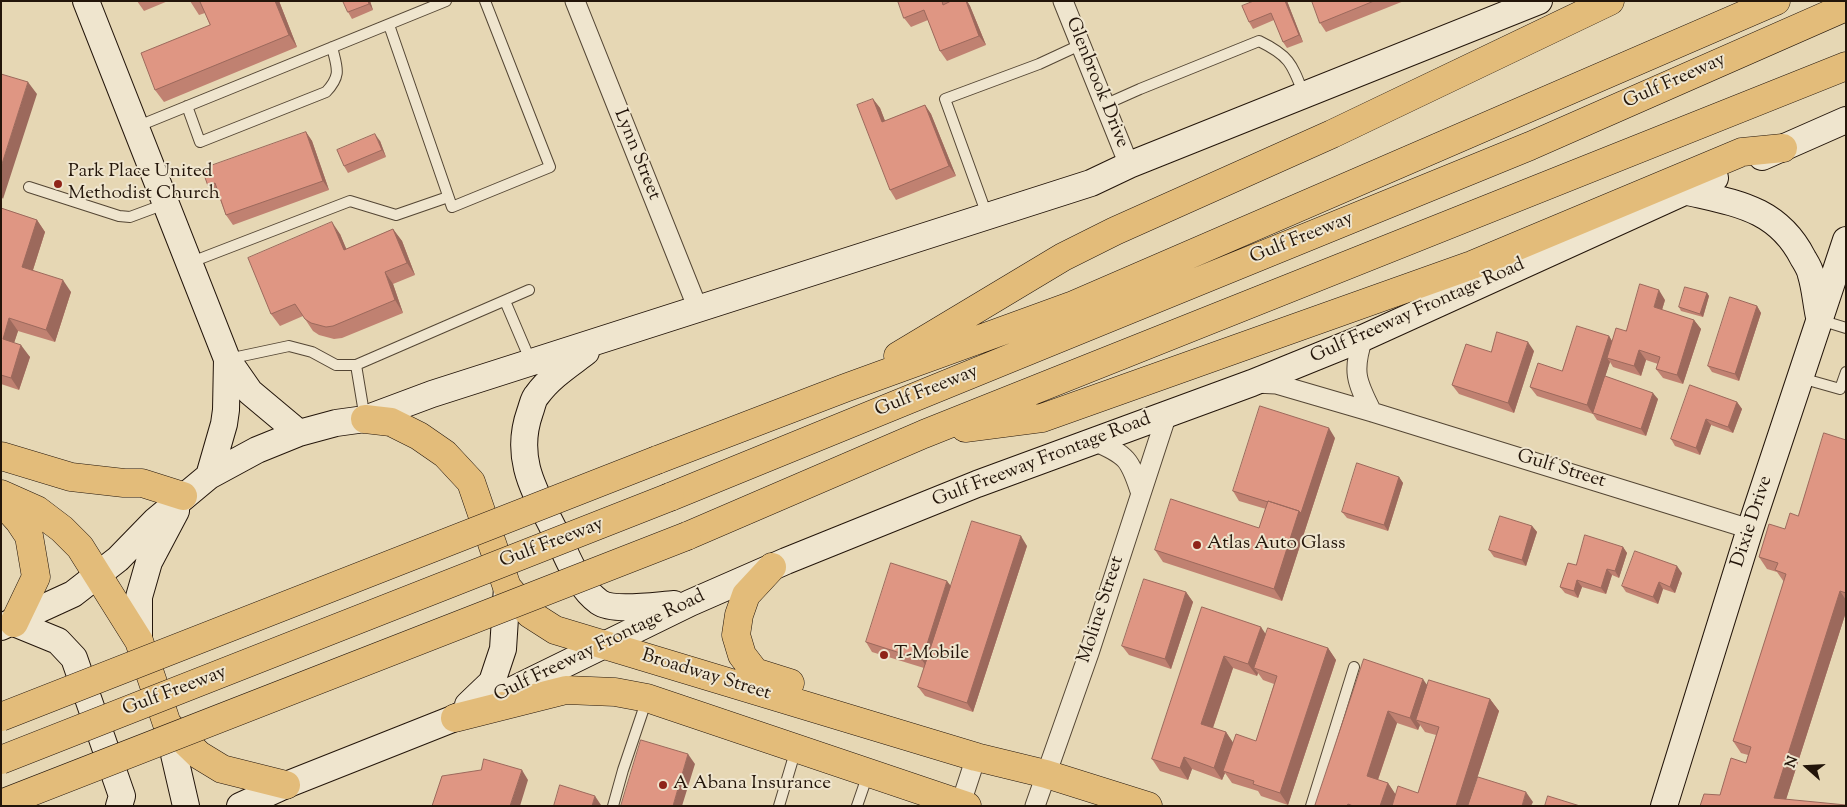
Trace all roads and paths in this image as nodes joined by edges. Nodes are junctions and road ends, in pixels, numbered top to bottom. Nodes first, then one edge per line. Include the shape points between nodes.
1 (86, 1) edge
2 (446, 1) edge
3 (485, 1) edge
4 (575, 1) edge
5 (1063, 1) edge
6 (1539, 1) edge
7 (1610, 1) edge
8 (1776, 1) edge
9 (1846, 7) edge
10 (388, 25) junction
11 (1080, 45) junction
12 (332, 47) junction
13 (1846, 66) edge
14 (1304, 95) junction
15 (1104, 105) junction
16 (187, 106) junction
17 (1846, 120) edge
18 (135, 127) junction
19 (1783, 148) junction
20 (1129, 165) junction
21 (29, 187) dead end
22 (1684, 191) junction
23 (448, 197) junction
24 (165, 204) junction
25 (987, 216) junction
26 (1846, 240) edge
27 (188, 263) junction
28 (529, 290) dead end
29 (505, 301) junction
30 (698, 308) junction
31 (1819, 319) junction
32 (1846, 328) edge
33 (1363, 338) junction
34 (602, 340) junction
35 (227, 359) junction
36 (532, 363) junction
37 (356, 365) junction
38 (1846, 372) edge
39 (1800, 378) junction
40 (1252, 383) junction
41 (845, 388) junction
42 (1843, 390) edge
43 (1372, 412) junction
44 (1168, 414) junction
45 (365, 419) junction
46 (299, 433) junction
47 (924, 434) junction
48 (1094, 441) junction
49 (1, 456) edge
50 (209, 476) junction
51 (1, 494) edge
52 (1141, 494) junction
53 (183, 496) junction
54 (1, 501) edge
55 (1750, 529) junction
56 (772, 567) junction
57 (97, 575) junction
58 (507, 586) junction
59 (690, 603) junction
60 (7, 625) edge
61 (139, 641) junction
62 (602, 645) junction
63 (1354, 667) dead end
64 (647, 698) junction
65 (811, 708) junction
66 (1, 717) edge
67 (455, 718) junction
68 (167, 724) junction
69 (796, 748) junction
70 (976, 757) junction
71 (1, 760) edge
72 (869, 773) junction
73 (1046, 774) junction
74 (286, 785) junction
75 (2, 803) edge
76 (963, 805) edge
77 (119, 806) edge
78 (186, 806) edge
79 (240, 806) edge
80 (268, 806) edge
81 (614, 806) edge
82 (779, 806) edge
83 (857, 806) edge
84 (1035, 806) edge
85 (1148, 806) edge
86 (1311, 806) edge
87 (1664, 806) edge

1 - 18 main road
2 - 10 lane
3 - 23 lane via 550,167 452,207
4 - 30 street, Lynn Street
5 - 11 street, Glenbrook Drive
6 - 14 main road
7 - 41 main road via 1332,134 1063,257
8 - 41 main road, Gulf Freeway via 1071,306
9 - 71 main road, Gulf Freeway, bridge via 1530,146 670,498
10 - 12 lane
10 - 23 lane
11 - 15 street, Glenbrook Drive
11 - 25 lane via 1040,64 945,99
12 - 16 lane
12 - 16 lane via 338,70 335,82 326,92 200,142
13 - 47 main road, Gulf Freeway
14 - 15 lane via 1293,68 1279,51 1259,41
14 - 20 main road
15 - 20 street, Glenbrook Drive
16 - 18 lane
17 - 19 main road, Gulf Freeway Frontage Road
18 - 24 main road
19 - 22 main road, Gulf Freeway Frontage Road
19 - 47 main road via 1742,152 1472,266 1042,418
20 - 25 main road via 1091,183
21 - 24 lane via 119,216 130,217
22 - 31 main road via 1734,203 1762,214 1782,227 1798,248 1811,274
22 - 33 main road, Gulf Freeway Frontage Road
23 - 27 lane via 396,216 350,201
24 - 27 main road
25 - 30 main road
26 - 31 main road, Dixie Drive
27 - 35 main road
28 - 29 lane
29 - 36 lane
29 - 37 lane
30 - 34 main road
31 - 32 lane
31 - 39 main road, Dixie Drive
33 - 40 main road, Gulf Freeway Frontage Road
33 - 43 street via 1356,358 1357,374 1361,391
34 - 36 main road
34 - 59 main road via 554,376 536,396 526,424 523,454 528,477 579,581 599,602 630,608
35 - 37 lane via 289,346 312,352 336,365
35 - 46 main road via 250,392
35 - 50 main road via 224,424
36 - 45 main road
37 - 45 lane
38 - 42 lane
39 - 42 lane
39 - 55 main road, Dixie Drive
40 - 43 street, Gulf Street via 1276,384
40 - 44 main road, Gulf Freeway Frontage Road
41 - 66 main road, Gulf Freeway, bridge
43 - 55 street, Gulf Street
44 - 48 main road, Gulf Freeway Frontage Road
44 - 52 street, Moline Street
45 - 46 main road
45 - 58 main road, Broadway Street via 391,422 419,436 445,454 471,482
46 - 50 main road via 256,450
47 - 75 main road, Gulf Freeway, bridge via 687,536
48 - 52 street via 1116,450 1126,459 1134,471
48 - 56 main road, Gulf Freeway Frontage Road via 977,484
49 - 53 main road via 71,476 142,483
50 - 53 main road
51 - 57 main road via 37,510 62,529 80,547
52 - 73 street, Moline Street
53 - 57 main road
53 - 61 main road via 149,562 139,597
54 - 60 main road via 29,536 36,577
55 - 87 main road, Dixie Drive
56 - 59 main road, Gulf Freeway Frontage Road
56 - 65 main road via 746,596 739,615 738,644 754,672 792,683
57 - 60 main road via 73,594
57 - 61 main road
58 - 62 main road, Broadway Street via 530,614 555,630
58 - 67 main road via 503,649 492,682
59 - 62 main road, Gulf Freeway Frontage Road
60 - 77 main road via 58,641 74,658 122,796
61 - 68 main road
62 - 65 main road, Broadway Street
62 - 67 main road, Gulf Freeway Frontage Road
63 - 86 lane
64 - 67 main road, Broadway Street via 615,692 566,690
64 - 69 main road, Broadway Street
64 - 81 lane
65 - 70 main road, Broadway Street
67 - 74 main road, Gulf Freeway Frontage Road
68 - 74 main road via 199,755 222,769
68 - 78 main road
69 - 72 main road, Broadway Street
69 - 82 lane
70 - 73 main road, Broadway Street
70 - 76 street
72 - 76 main road, Broadway Street
72 - 83 lane
73 - 84 street, Moline Street
73 - 85 main road, Broadway Street
74 - 79 main road, Gulf Freeway Frontage Road
74 - 80 main road

